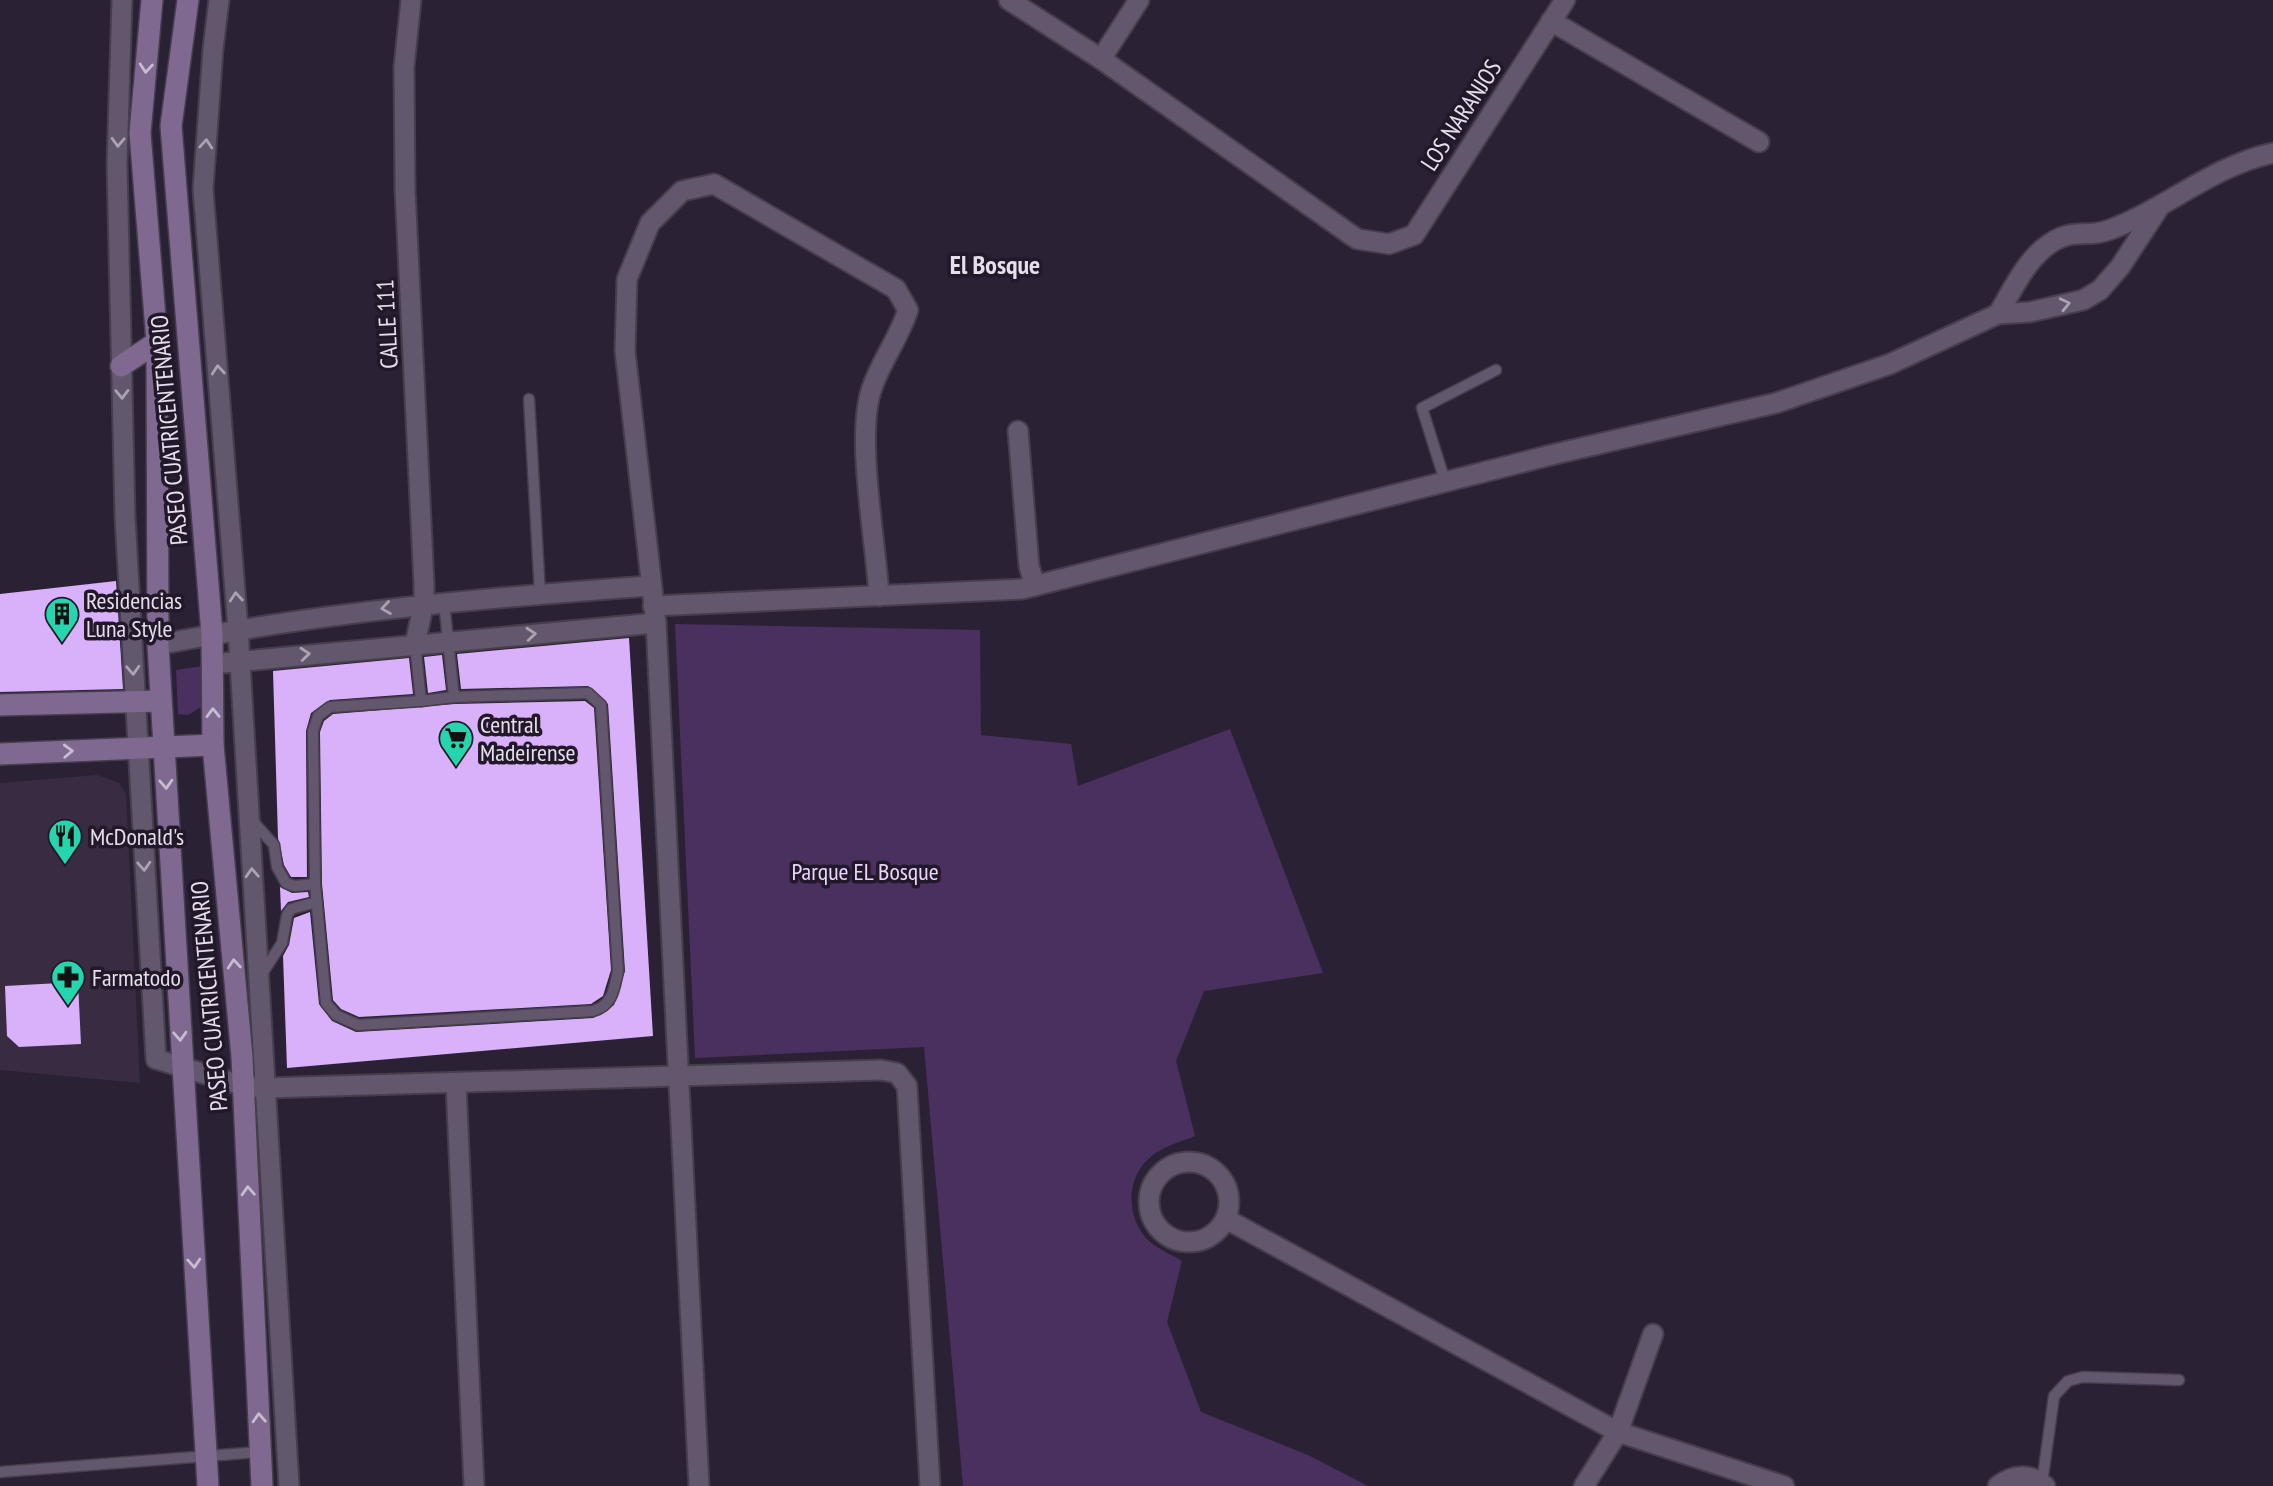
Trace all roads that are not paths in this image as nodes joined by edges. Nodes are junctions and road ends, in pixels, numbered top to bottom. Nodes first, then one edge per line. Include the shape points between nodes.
1 (122, 0) edge
2 (152, 0) edge
3 (188, 0) edge
4 (219, 0) edge
5 (411, 0) edge
6 (1009, 0) edge
7 (1139, 0) edge
8 (1565, 0) edge
9 (1551, 21) junction
10 (1101, 60) junction
11 (1759, 142) dead end
12 (2273, 153) edge
13 (2158, 209) junction
14 (2105, 232) junction
15 (2120, 267) junction
16 (1998, 314) junction
17 (157, 342) junction
18 (121, 366) junction
19 (1496, 370) dead end
20 (529, 399) dead end
21 (1018, 431) dead end
22 (1445, 481) junction
23 (649, 586) junction
24 (1034, 586) junction
25 (540, 594) junction
26 (879, 596) junction
27 (434, 602) junction
28 (655, 615) junction
29 (238, 629) junction
30 (212, 634) junction
31 (449, 641) junction
32 (415, 644) junction
33 (158, 645) junction
34 (240, 660) junction
35 (212, 664) junction
36 (454, 697) junction
37 (161, 701) junction
38 (421, 701) junction
39 (135, 702) junction
40 (0, 705) edge
41 (213, 745) junction
42 (138, 748) junction
43 (164, 748) junction
44 (0, 754) edge
45 (249, 816) junction
46 (315, 884) junction
47 (317, 902) junction
48 (258, 980) junction
49 (182, 1069) junction
50 (681, 1074) junction
51 (456, 1084) junction
52 (254, 1087) junction
53 (1226, 1219) junction
54 (1653, 1334) dead end
55 (2179, 1380) dead end
56 (1618, 1432) junction
57 (260, 1452) junction
58 (206, 1455) junction
59 (0, 1472) edge
60 (2044, 1484) edge
61 (208, 1486) edge
62 (262, 1486) edge
63 (289, 1486) edge
64 (474, 1486) edge
65 (699, 1486) edge
66 (930, 1486) edge
67 (1584, 1486) edge
68 (1784, 1486) edge
69 (1998, 1486) edge

1 -> 18 street, PASEO CUATRICENTENARIO via 117,164
2 -> 17 street, PASEO CUATRICENTENARIO via 140,133
3 - 30 street, PASEO CUATRICENTENARIO via 171,126
29 -> 4 street, PASEO CUATRICENTENARIO via 203,189
5 - 27 street, CALLE 111 via 404,67 405,189
6 - 10 street
7 - 10 street
8 - 9 street, LOS NARANJOS
9 - 10 street, LOS NARANJOS via 1414,235 1390,244 1357,239
9 - 11 street
12 - 13 street via 2207,177
13 - 14 street
13 - 15 street
14 - 15 street via 2117,250
14 - 16 street via 2077,232 2042,249
16 -> 15 street via 2083,300 2100,290
16 - 22 street via 1890,364 1776,403
17 - 18 street
17 - 33 street, PASEO CUATRICENTENARIO
18 -> 39 street, PASEO CUATRICENTENARIO
19 - 22 lane via 1422,408
20 - 25 lane
21 - 24 street
22 - 24 street
23 - 25 street
23 - 26 street via 625,351 626,279 650,223 682,191 714,184 896,289 908,310 900,336 871,388 865,436
23 - 28 street
24 - 26 street
25 - 27 street
26 - 28 street
27 -> 29 street
27 - 31 lane
27 - 32 street, CALLE 111
31 -> 28 street
28 - 50 street
29 - 30 street
29 - 34 street, PASEO CUATRICENTENARIO
30 - 33 street
30 - 35 street, PASEO CUATRICENTENARIO
31 - 32 street
31 - 36 lane
34 -> 32 street
32 - 38 lane
33 - 37 street, PASEO CUATRICENTENARIO
34 - 35 street
34 - 45 street, PASEO CUATRICENTENARIO
41 -> 35 street, PASEO CUATRICENTENARIO
36 - 38 lane
36 - 47 lane via 589,693 601,705 618,971 613,995 603,1008 593,1011 358,1025 336,1016 326,1003
37 - 39 street
37 - 43 street, PASEO CUATRICENTENARIO
38 - 46 lane via 330,707 318,716 313,731
39 - 40 street
39 - 42 street, PASEO CUATRICENTENARIO
41 - 43 street
52 -> 41 street, PASEO CUATRICENTENARIO
42 - 43 street
44 -> 42 street
42 -> 49 street, PASEO CUATRICENTENARIO via 156,1059
43 -> 49 street, PASEO CUATRICENTENARIO
45 - 46 lane via 274,845 286,883
48 -> 45 street, PASEO CUATRICENTENARIO
46 - 47 lane
47 - 48 lane via 291,909 286,915 282,943
48 - 52 street, PASEO CUATRICENTENARIO
49 - 52 street
49 -> 58 street, PASEO CUATRICENTENARIO
50 - 51 street
50 - 65 street
50 - 66 street via 881,1070 897,1073 907,1086
51 - 52 street
51 - 64 street
57 -> 52 street, PASEO CUATRICENTENARIO
52 - 63 street, PASEO CUATRICENTENARIO
53 - 53 street via 1219,1230 1196,1242 1171,1238 1161,1231 1150,1208 1154,1182 1175,1165 1202,1164 1213,1170 1228,1192
53 - 56 street
54 - 56 street
55 - 60 lane via 2083,1377 2068,1381 2054,1396
56 - 67 street
56 - 68 street
57 - 58 lane
57 - 62 street, PASEO CUATRICENTENARIO
58 - 59 lane
58 - 61 street, PASEO CUATRICENTENARIO
60 - 69 street via 2020,1476

